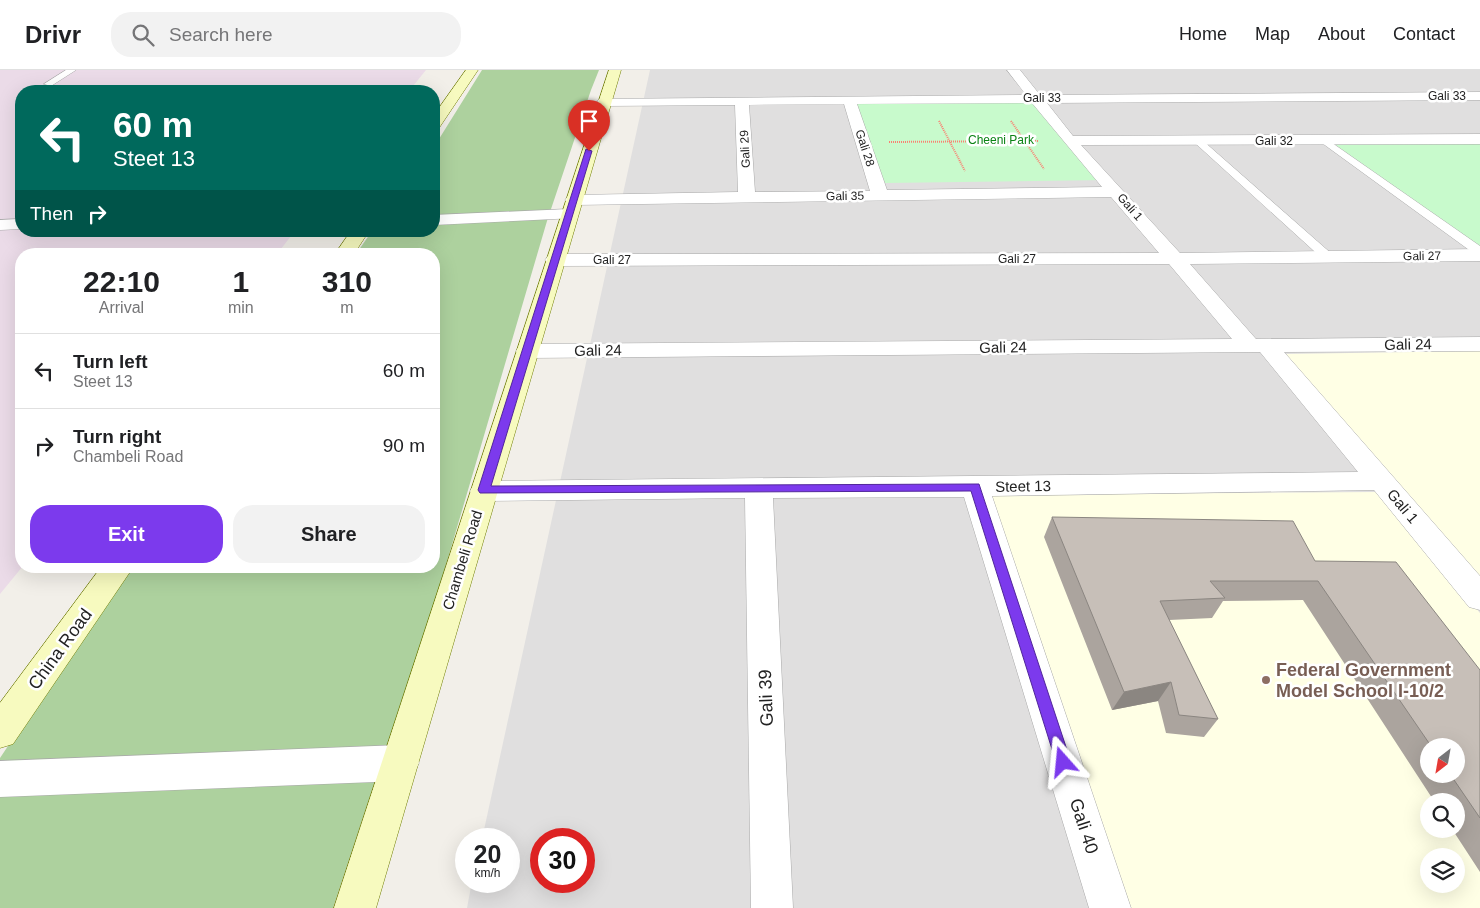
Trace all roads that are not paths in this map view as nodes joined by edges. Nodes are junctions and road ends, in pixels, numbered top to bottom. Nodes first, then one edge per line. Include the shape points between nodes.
1 (72, 70) edge
2 (472, 70) edge
3 (615, 70) edge
4 (1013, 70) edge
5 (48, 84) dead end
6 (1480, 96) edge
7 (1036, 98) junction
8 (849, 100) junction
9 (742, 101) junction
10 (604, 102) junction
11 (440, 116) edge
12 (1480, 139) edge
13 (1069, 140) junction
14 (1198, 141) junction
15 (1326, 141) junction
16 (1117, 192) junction
17 (880, 196) junction
18 (747, 198) junction
19 (571, 207) junction
20 (440, 219) edge
21 (15, 224) edge
22 (0, 225) edge
23 (356, 237) edge
24 (348, 248) edge
25 (1480, 254) edge
26 (1175, 258) junction
27 (1329, 258) junction
28 (555, 260) junction
29 (1480, 344) edge
30 (1257, 345) junction
31 (527, 351) junction
32 (1382, 481) junction
33 (975, 487) junction
34 (759, 488) junction
35 (484, 490) junction
36 (114, 573) edge
37 (1480, 598) edge
38 (0, 732) edge
39 (400, 763) junction
40 (0, 779) edge
41 (355, 908) edge
42 (772, 908) edge
43 (1110, 908) edge

1 - 5 lane
2 - 11 street
3 - 10 street, Chambeli Road
4 - 7 street, Gali 1
6 - 7 street, Gali 33
7 - 8 street, Gali 33
7 - 13 street, Gali 1
8 - 9 street, Gali 33
8 - 17 street, Gali 28
9 - 10 street, Gali 33
9 - 18 street, Gali 29
10 - 19 street, Chambeli Road
12 - 15 street, Gali 32
13 - 14 street, Gali 32
13 - 16 street, Gali 1
14 - 15 street, Gali 32
14 - 27 lane
15 - 25 lane
16 - 17 street, Gali 35
16 - 26 street, Gali 1
17 - 18 street, Gali 35
18 - 19 street, Gali 35
19 - 20 street, Gali 35
19 - 28 street, Chambeli Road
21 - 22 street
23 - 24 street
25 - 27 street, Gali 27
26 - 27 street, Gali 27
26 - 28 street, Gali 27
26 - 30 street, Gali 1
28 - 31 street, Chambeli Road
29 - 30 street, Gali 24
30 - 31 street, Gali 24
30 - 32 street, Gali 1
31 - 35 street, Chambeli Road
32 - 33 street, Steet 13
32 - 37 street, Gali 1
33 - 34 street, Steet 13
33 - 43 street, Gali 40
34 - 35 street, Steet 13
34 - 42 street, Gali 39
35 - 39 street, Chambeli Road
36 - 38 street, China Road
39 - 40 street
39 - 41 street, Chambeli Road

